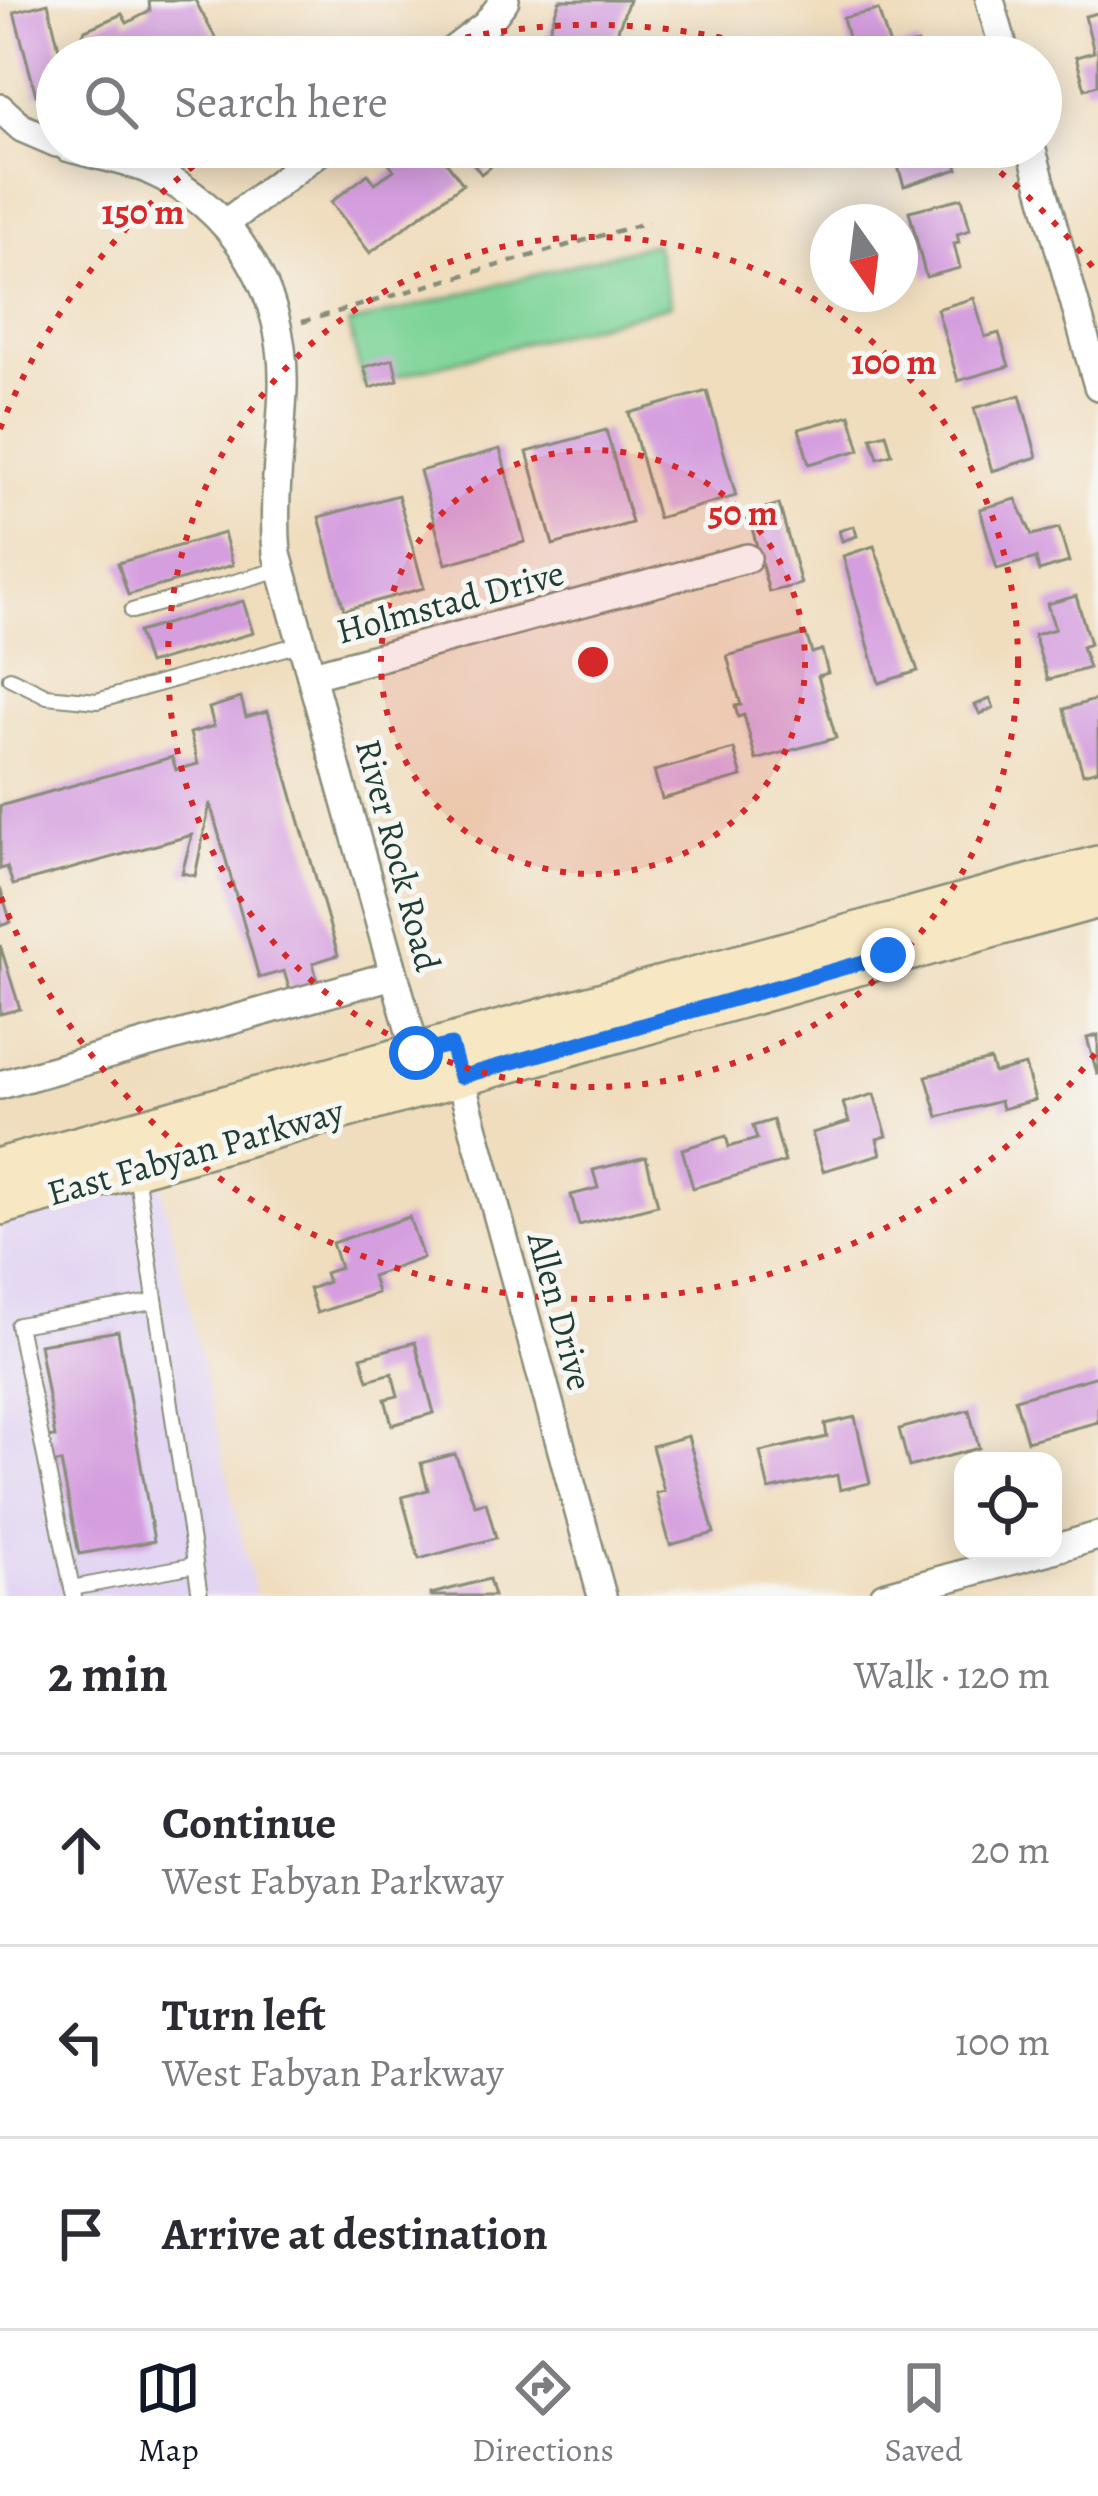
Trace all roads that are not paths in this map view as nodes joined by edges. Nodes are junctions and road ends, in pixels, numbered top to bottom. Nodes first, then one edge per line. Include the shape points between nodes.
1 (506, 0) edge
2 (990, 0) edge
3 (472, 36) edge
4 (1000, 36) edge
5 (0, 108) edge
6 (36, 134) edge
7 (139, 168) edge
8 (298, 168) edge
9 (1037, 168) edge
10 (226, 223) junction
11 (1098, 386) edge
12 (747, 558) dead end
13 (281, 569) junction
14 (132, 611) dead end
15 (303, 643) junction
16 (313, 675) junction
17 (10, 677) dead end
18 (1098, 866) edge
19 (1098, 898) edge
20 (394, 975) junction
21 (442, 1058) junction
22 (0, 1085) edge
23 (0, 1168) edge
24 (135, 1168) junction
25 (0, 1205) edge
26 (153, 1303) junction
27 (18, 1325) junction
28 (0, 1328) edge
29 (1098, 1536) edge
30 (1062, 1546) edge
31 (1013, 1560) edge
32 (195, 1565) junction
33 (73, 1592) edge
34 (200, 1596) edge
35 (602, 1596) edge
36 (884, 1596) edge

1 - 3 street
2 - 4 street
5 - 6 street
7 - 10 street, Holmstad Drive
8 - 10 street
9 - 11 street
10 - 13 street, Holmstad Drive via 258,268 277,329 283,385 272,502
12 - 16 street, Holmstad Drive
13 - 14 lane
13 - 15 street, Holmstad Drive
15 - 16 street, Holmstad Drive
15 - 17 lane via 97,701 47,696
16 - 20 street, River Rock Road
18 - 21 main road
19 - 21 main road
20 - 21 street, River Rock Road
20 - 22 street
21 - 23 main road, East Fabyan Parkway
21 - 24 main road, East Fabyan Parkway
21 - 35 street, Allen Drive
24 - 25 main road, East Fabyan Parkway
24 - 26 lane
26 - 27 lane
26 - 32 lane
27 - 28 lane
27 - 33 lane
29 - 30 street
31 - 36 street
32 - 33 lane
32 - 34 lane

